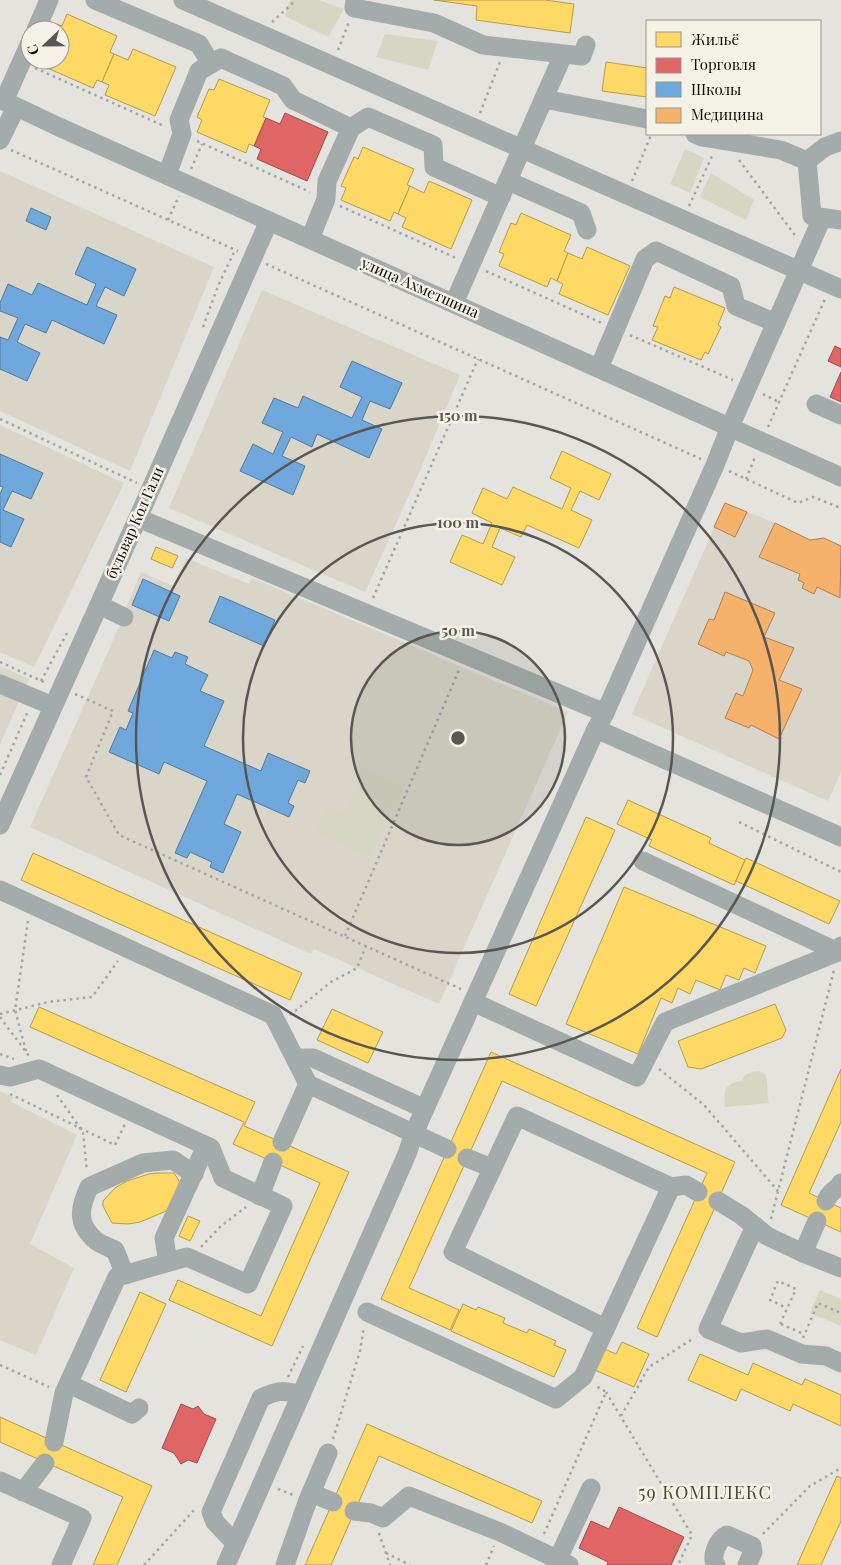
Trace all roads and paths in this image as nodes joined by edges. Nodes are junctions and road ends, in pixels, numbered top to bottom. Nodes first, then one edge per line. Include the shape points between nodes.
1 (49, 0) edge
2 (95, 0) edge
3 (183, 0) edge
4 (293, 0) edge
5 (354, 4) edge
6 (40, 20) edge
7 (259, 33) junction
8 (586, 45) dead end
9 (505, 48) junction
10 (563, 55) junction
11 (211, 64) junction
12 (20, 65) edge
13 (332, 66) junction
14 (39, 70) edge
15 (544, 99) junction
16 (7, 102) edge
17 (646, 119) edge
18 (350, 128) junction
19 (474, 128) junction
20 (182, 134) junction
21 (652, 135) edge
22 (697, 135) edge
23 (722, 140) junction
24 (841, 141) edge
25 (4, 145) edge
26 (522, 149) junction
27 (806, 161) junction
28 (167, 175) junction
29 (504, 189) junction
30 (626, 194) junction
31 (326, 200) junction
32 (822, 218) junction
33 (682, 219) junction
34 (841, 220) edge
35 (269, 221) junction
36 (587, 230) dead end
37 (310, 239) junction
38 (807, 252) junction
39 (253, 258) junction
40 (471, 265) junction
41 (799, 270) junction
42 (836, 286) edge
43 (454, 303) junction
44 (776, 323) junction
45 (616, 329) junction
46 (478, 359) junction
47 (599, 368) junction
48 (748, 387) junction
49 (779, 402) junction
50 (816, 404) dead end
51 (841, 415) edge
52 (0, 419) edge
53 (730, 427) junction
54 (762, 441) junction
55 (715, 465) junction
56 (841, 477) edge
57 (746, 479) junction
58 (142, 485) dead end
59 (841, 508) edge
60 (138, 518) junction
61 (99, 606) junction
62 (366, 613) junction
63 (124, 617) dead end
64 (465, 655) junction
65 (0, 662) edge
66 (0, 684) edge
67 (61, 689) junction
68 (53, 706) junction
69 (601, 721) junction
70 (739, 822) dead end
71 (0, 825) edge
72 (841, 837) edge
73 (643, 862) dead end
74 (841, 872) edge
75 (0, 890) edge
76 (33, 906) junction
77 (345, 937) junction
78 (366, 946) junction
79 (127, 949) junction
80 (840, 949) edge
81 (474, 999) junction
82 (15, 1010) junction
83 (0, 1016) edge
84 (278, 1025) junction
85 (26, 1052) junction
86 (295, 1058) junction
87 (646, 1059) junction
88 (39, 1069) junction
89 (0, 1075) edge
90 (308, 1084) junction
91 (54, 1092) dead end
92 (10, 1094) dead end
93 (425, 1109) junction
94 (131, 1112) junction
95 (81, 1129) junction
96 (414, 1133) junction
97 (282, 1142) dead end
98 (206, 1146) junction
99 (447, 1150) dead end
100 (467, 1158) dead end
101 (273, 1162) dead end
102 (492, 1168) junction
103 (194, 1174) junction
104 (841, 1183) edge
105 (671, 1186) junction
106 (89, 1187) junction
107 (778, 1191) junction
108 (698, 1192) dead end
109 (260, 1196) junction
110 (718, 1201) dead end
111 (826, 1201) dead end
112 (817, 1221) dead end
113 (761, 1231) junction
114 (803, 1253) junction
115 (190, 1258) junction
116 (168, 1262) junction
117 (841, 1268) edge
118 (124, 1275) junction
119 (788, 1308) junction
120 (367, 1312) joint
121 (841, 1313) edge
122 (780, 1324) dead end
123 (605, 1328) junction
124 (708, 1329) junction
125 (797, 1352) junction
126 (841, 1363) edge
127 (0, 1365) edge
128 (582, 1377) junction
129 (67, 1389) junction
130 (606, 1392) junction
131 (301, 1395) junction
132 (138, 1408) dead end
133 (621, 1416) junction
134 (54, 1442) dead end
135 (328, 1453) joint
136 (45, 1462) dead end
137 (841, 1468) edge
138 (0, 1482) edge
139 (591, 1488) dead end
140 (22, 1492) junction
141 (312, 1493) junction
142 (333, 1502) dead end
143 (362, 1512) joint
144 (235, 1543) junction
145 (752, 1546) junction
146 (538, 1550) junction
147 (386, 1553) junction
148 (564, 1562) edge
149 (62, 1565) edge
150 (226, 1565) edge
151 (285, 1565) edge
152 (390, 1565) edge
153 (410, 1565) edge
154 (679, 1565) edge
155 (716, 1565) edge
156 (746, 1565) edge

1 - 6 street
2 - 11 street via 199,44
3 - 7 street
4 - 7 path
5 - 9 street via 434,23 483,45
5 - 13 path
7 - 13 street
8 - 10 street via 582,56
9 - 10 street
9 - 19 path
10 - 15 street
11 - 18 street via 221,58 283,86 293,100
11 - 20 street via 199,71 179,120
12 - 16 street
13 - 19 street
14 - 20 path
15 - 17 street
15 - 26 street
16 - 25 street
16 - 28 street, улица Ахметшина
18 - 29 street via 368,117 432,145 434,167
18 - 31 street via 326,181
19 - 26 street
20 - 28 street
20 - 31 path
21 - 30 path
22 - 23 street
23 - 27 street via 781,150
23 - 33 path
23 - 38 path
24 - 27 street via 825,147
25 - 39 path
26 - 29 street
26 - 30 street
27 - 32 street via 812,216
28 - 35 street, улица Ахметшина
29 - 36 street via 580,213
29 - 40 street
30 - 33 street
31 - 37 street
31 - 40 path
32 - 34 street
32 - 38 street
33 - 41 street
35 - 37 street, улица Ахметшина
35 - 39 street, бульвар Кол Гали
37 - 43 street, улица Ахметшина
38 - 41 street
39 - 46 path
39 - 60 street, бульвар Кол Гали
40 - 43 street
40 - 45 path
41 - 42 street
41 - 44 street
42 - 49 path
43 - 47 street, улица Ахметшина
44 - 45 street via 736,306 731,286 656,251 645,259
44 - 48 street
45 - 47 street
45 - 48 path
46 - 55 path
46 - 62 path
47 - 53 street, улица Ахметшина
48 - 49 path
48 - 53 street
49 - 54 path
50 - 51 street
52 - 58 path
53 - 54 street, улица Ахметшина
53 - 55 street
54 - 56 street, улица Ахметшина
54 - 57 path
55 - 57 path
55 - 69 street
57 - 59 path via 798,503 813,497
60 - 61 street, бульвар Кол Гали
60 - 62 street
61 - 63 street
61 - 67 street, бульвар Кол Гали
62 - 64 street
64 - 69 street
64 - 77 path
65 - 67 path
66 - 68 street
67 - 68 street, бульвар Кол Гали
67 - 77 path via 113,711 86,776 119,836
68 - 71 street, бульвар Кол Гали
69 - 72 street
69 - 81 street
70 - 74 path
73 - 80 street
75 - 76 street
76 - 79 street
76 - 82 path
77 - 78 path
78 - 81 path
78 - 84 path via 357,968 331,982
79 - 82 path via 92,997
79 - 84 street via 273,1016
80 - 87 street via 665,1022
80 - 107 path
81 - 87 street via 637,1077
81 - 93 street
82 - 83 path
82 - 85 path
83 - 85 path
84 - 86 street
85 - 88 path
86 - 90 street
86 - 93 street via 313,1058
87 - 107 path via 704,1105
88 - 89 street via 10,1077
88 - 94 street
90 - 96 street
90 - 97 street
91 - 95 path
92 - 95 path
93 - 96 street
94 - 95 path via 115,1145
94 - 98 street
95 - 106 path
96 - 99 street
96 - 131 street
98 - 103 street
98 - 109 street via 211,1148 222,1178
100 - 102 street
101 - 109 street
102 - 105 street via 516,1116
102 - 123 street via 453,1252
103 - 106 street via 174,1160 142,1163
103 - 116 street via 164,1238
104 - 111 street via 828,1194
105 - 108 street via 686,1184
105 - 123 street
106 - 118 street via 80,1214 84,1226 94,1240 115,1250
107 - 113 path
109 - 115 path via 221,1226
109 - 115 street via 283,1206 248,1284
110 - 113 street
112 - 114 street
113 - 114 street
113 - 124 street
114 - 117 street
115 - 116 street
116 - 118 street
118 - 129 street via 117,1277
119 - 119 path via 796,1289 778,1281 770,1300
119 - 122 path
120 - 128 street via 556,1399
120 - 135 path via 360,1351
121 - 125 path via 818,1303
123 - 128 street
124 - 125 street via 742,1343 767,1339
124 - 133 path via 649,1367
125 - 126 street via 826,1356
127 - 129 path
128 - 130 path
129 - 132 street via 132,1414
129 - 134 street
130 - 133 path
130 - 146 path
131 - 144 street
131 - 144 street via 282,1390 261,1398 211,1512 215,1522
133 - 154 path via 692,1535
135 - 141 street
136 - 140 street
137 - 145 path via 810,1486
138 - 140 street
139 - 148 street
140 - 149 street via 82,1518
141 - 142 street
141 - 151 street
143 - 146 street via 383,1518 409,1496
143 - 147 path
144 - 150 street
145 - 155 street via 725,1535 714,1556
145 - 156 street via 753,1552
146 - 148 street
147 - 152 path
147 - 153 path

